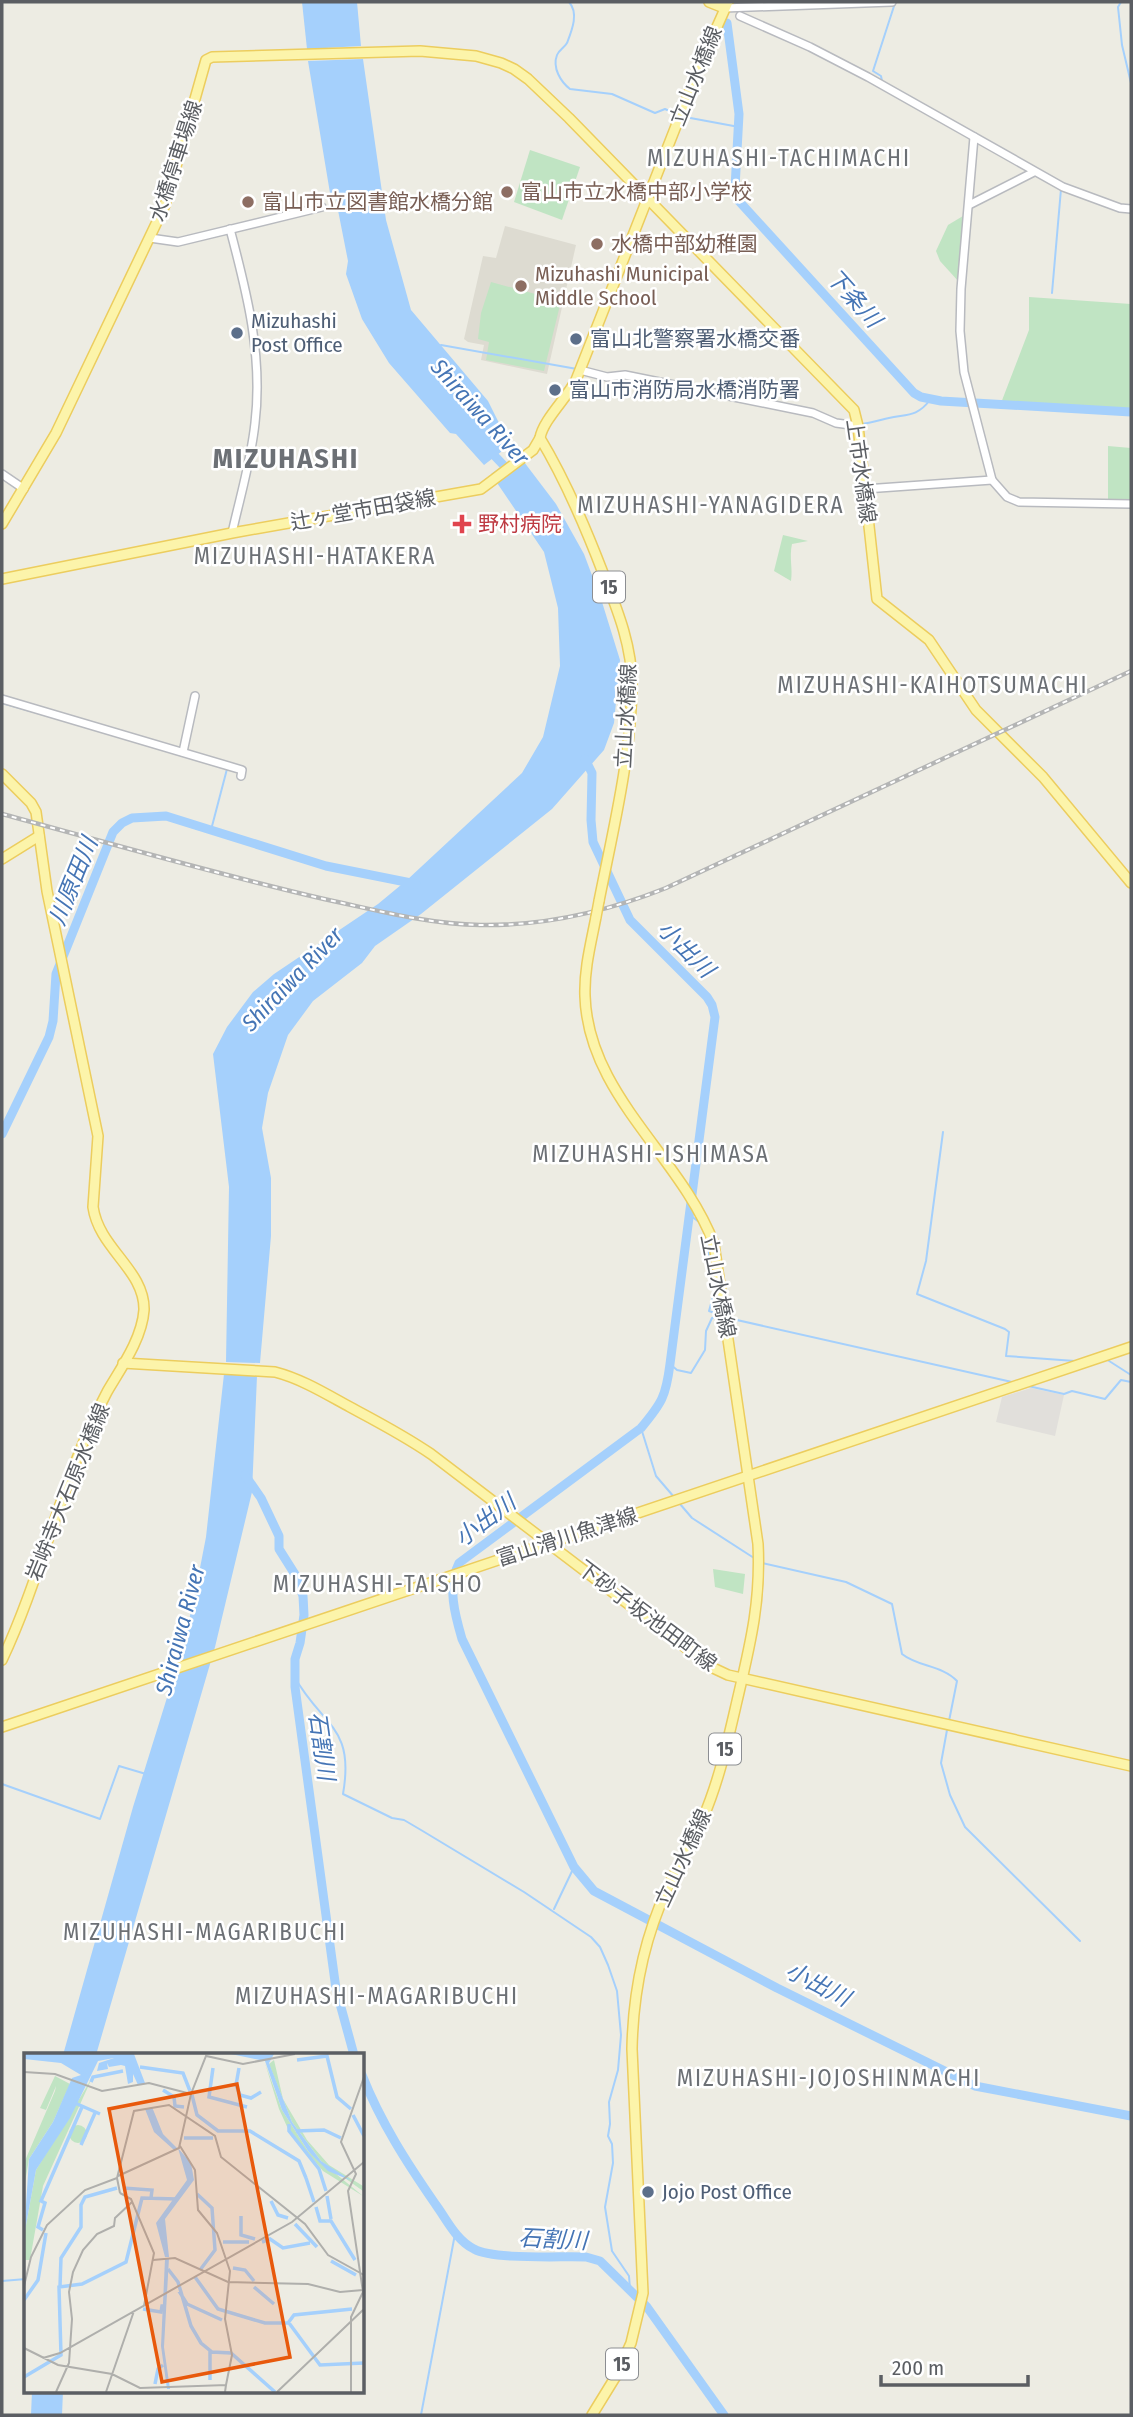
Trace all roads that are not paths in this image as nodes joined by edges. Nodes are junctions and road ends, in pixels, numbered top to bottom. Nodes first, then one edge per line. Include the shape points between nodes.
1 (709, 2) edge
2 (892, 2) edge
3 (726, 5) edge
4 (740, 16) dead end
5 (420, 51) joint
6 (974, 137) junction
7 (1034, 172) junction
8 (648, 199) junction
9 (969, 205) junction
10 (322, 207) dead end
11 (1131, 209) edge
12 (230, 229) junction
13 (150, 238) junction
14 (580, 370) junction
15 (858, 426) junction
16 (540, 438) junction
17 (2, 474) edge
18 (992, 480) junction
19 (24, 489) junction
20 (865, 489) junction
21 (1131, 504) edge
22 (2, 524) edge
23 (232, 533) junction
24 (2, 579) edge
25 (195, 696) dead end
26 (2, 699) edge
27 (183, 752) junction
28 (2, 774) edge
29 (241, 776) dead end
30 (39, 836) junction
31 (2, 859) edge
32 (1131, 883) edge
33 (1131, 1347) edge
34 (123, 1363) junction
35 (748, 1476) junction
36 (549, 1543) junction
37 (2, 1660) edge
38 (742, 1679) junction
39 (2, 1727) edge
40 (1131, 1766) edge
41 (592, 2415) edge

1 - 3 main road
2 - 3 street
3 - 8 main road, 立山水橋線
4 - 6 street via 868,76
5 - 8 main road, 上市水橋線 via 476,56 514,69
5 - 13 main road, 水橋停車場線 via 206,60 165,205
6 - 7 street
6 - 9 street
7 - 9 street
7 - 11 street via 1063,187
8 - 14 main road, 立山水橋線
8 - 15 main road, 上市水橋線 via 846,401
9 - 18 street via 960,331 964,372
10 - 12 street
12 - 13 street via 177,242
12 - 23 street via 253,324 257,388 253,442
13 - 19 main road, 水橋停車場線
14 - 15 street via 813,413
14 - 16 main road, 立山水橋線
15 - 20 main road, 上市水橋線
16 - 23 main road, 辻ヶ堂市田袋線 via 533,450 475,491
16 - 35 main road, 立山水橋線 / 15, bridge via 589,535 625,632 631,663 628,749 587,965 585,997 592,1038 612,1087 680,1181 713,1244
17 - 19 street
18 - 20 street
18 - 21 street via 1007,497 1019,502
19 - 22 main road, 水橋停車場線
20 - 32 main road, 上市水橋線 via 877,599 929,640 976,710 1043,777
23 - 24 main road, 辻ヶ堂市田袋線
25 - 27 street
26 - 27 street
27 - 29 street via 242,770
28 - 30 main road, 岩峅寺大石原水橋線 via 34,808
30 - 31 main road
30 - 34 main road, 岩峅寺大石原水橋線 via 98,1136 95,1219 101,1234 134,1276 143,1301 138,1333
33 - 35 main road, 富山滑川魚津線
34 - 36 main road, 下砂子坂池田町線 via 275,1372 294,1378 414,1442
34 - 37 main road, 岩峅寺大石原水橋線 via 84,1439
35 - 36 main road, 富山滑川魚津線
35 - 38 main road, 立山水橋線 / 15 via 759,1568 757,1614
36 - 38 main road, 下砂子坂池田町線 via 711,1667
36 - 39 main road, 富山滑川魚津線
38 - 40 main road, 下砂子坂池田町線
38 - 41 main road, 立山水橋線 / 15 via 712,1794 655,1919 638,1986 633,2028 643,2292 624,2360

